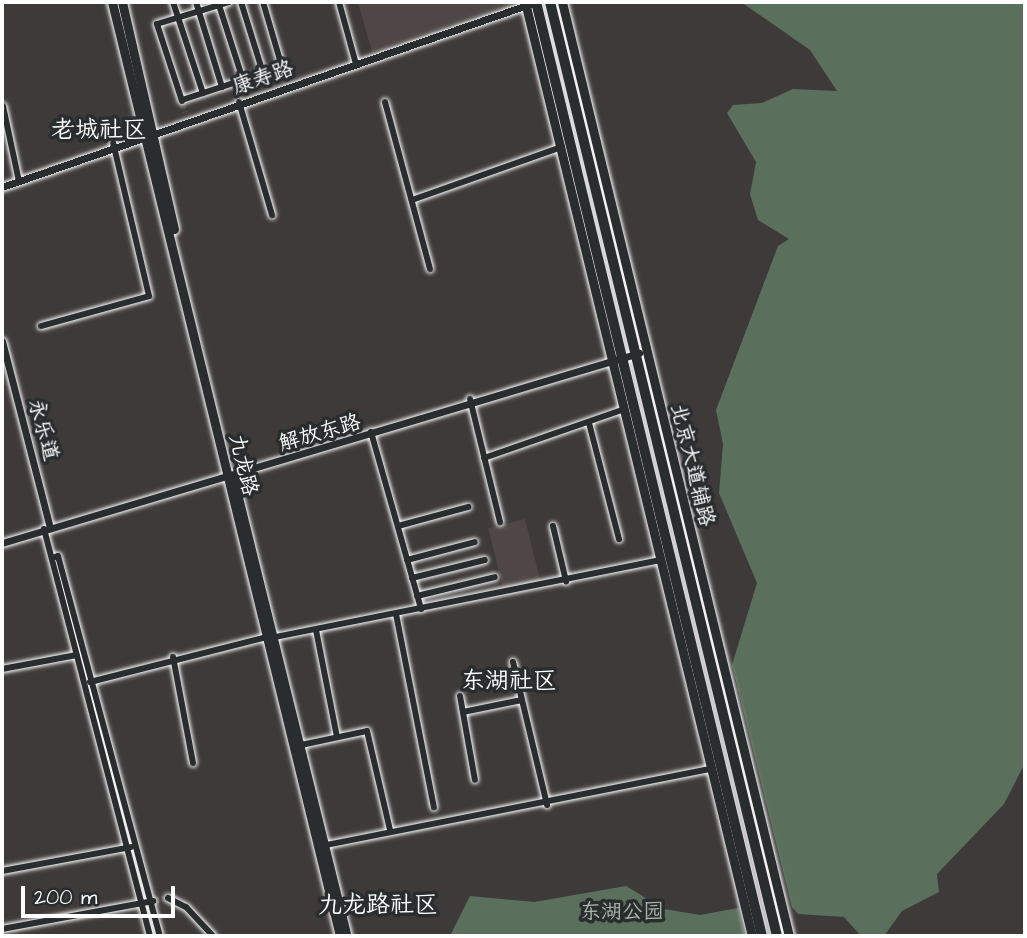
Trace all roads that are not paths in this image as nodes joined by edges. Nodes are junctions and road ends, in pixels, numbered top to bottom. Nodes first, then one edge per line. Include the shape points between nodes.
1 (112, 2) edge
2 (122, 2) edge
3 (173, 2) edge
4 (197, 2) edge
5 (229, 2) edge
6 (241, 2) edge
7 (263, 2) edge
8 (339, 2) edge
9 (529, 2) edge
10 (550, 2) edge
11 (562, 2) edge
12 (218, 3) edge
13 (199, 11) junction
14 (178, 18) junction
15 (356, 63) junction
16 (262, 73) junction
17 (243, 80) junction
18 (222, 87) junction
19 (203, 93) junction
20 (385, 102) dead end
21 (240, 103) junction
22 (3, 106) edge
23 (149, 133) junction
24 (114, 145) junction
25 (566, 146) junction
26 (19, 180) junction
27 (2, 186) edge
28 (412, 200) junction
29 (272, 215) dead end
30 (430, 268) dead end
31 (41, 326) dead end
32 (2, 341) edge
33 (641, 350) junction
34 (2, 354) edge
35 (617, 358) junction
36 (471, 401) junction
37 (625, 409) junction
38 (589, 423) junction
39 (372, 434) junction
40 (484, 458) junction
41 (230, 474) junction
42 (468, 507) dead end
43 (500, 522) dead end
44 (398, 526) junction
45 (553, 526) dead end
46 (47, 527) junction
47 (619, 539) dead end
48 (2, 540) edge
49 (475, 542) dead end
50 (51, 558) junction
51 (485, 559) dead end
52 (408, 560) junction
53 (661, 560) junction
54 (495, 577) dead end
55 (412, 578) junction
56 (566, 581) junction
57 (417, 596) junction
58 (421, 609) junction
59 (396, 614) junction
60 (316, 630) junction
61 (271, 637) junction
62 (77, 655) junction
63 (173, 657) junction
64 (513, 662) dead end
65 (2, 669) edge
66 (89, 683) junction
67 (460, 696) dead end
68 (522, 700) junction
69 (463, 712) junction
70 (337, 737) junction
71 (301, 745) junction
72 (193, 763) dead end
73 (711, 769) junction
74 (475, 780) dead end
75 (547, 806) junction
76 (434, 807) dead end
77 (390, 830) junction
78 (326, 845) junction
79 (136, 846) junction
80 (127, 848) junction
81 (2, 871) edge
82 (168, 898) dead end
83 (152, 901) junction
84 (141, 905) junction
85 (2, 929) edge
86 (150, 936) edge
87 (160, 936) edge
88 (213, 936) edge
89 (340, 936) edge
90 (347, 936) edge
91 (752, 936) edge
92 (762, 936) edge
93 (777, 936) edge
94 (789, 936) edge

1 - 23 main road, 九龙路
2 - 23 main road, 九龙路
3 - 14 street
4 - 13 street
5 - 12 street
6 - 16 street
7 - 16 street via 282,67
8 - 15 street
9 - 15 street, 康寿路
9 - 25 main road
10 - 33 main road
11 - 33 main road, 北京大道辅路
12 - 13 street
12 - 17 street
13 - 14 street
13 - 18 street
14 - 19 street
14 - 19 street via 157,24 182,102
15 - 21 street, 康寿路
16 - 17 street
17 - 18 street
18 - 19 street
20 - 28 street
21 - 23 street, 康寿路
21 - 29 street
22 - 26 street
23 - 24 street, 康寿路
23 - 41 main road, 九龙路
24 - 26 street, 康寿路
24 - 31 street via 149,296
25 - 28 street
25 - 35 main road
26 - 27 street, 康寿路
28 - 30 street
32 - 46 street, 永乐道
33 - 35 street, 解放东路
33 - 93 main road
33 - 94 main road, 北京大道辅路
34 - 46 street, 永乐道
35 - 36 street, 解放东路
35 - 37 main road
35 - 92 main road
36 - 39 street, 解放东路
36 - 40 street
37 - 38 street
37 - 53 main road
38 - 40 street
38 - 47 street
39 - 41 street, 解放东路
39 - 44 street
40 - 43 street
41 - 46 street, 解放东路
41 - 61 main road, 九龙路
42 - 44 street
44 - 52 street
45 - 56 street
46 - 48 street, 解放东路
46 - 50 street
49 - 52 street
50 - 62 street
50 - 66 street via 58,556
51 - 55 street
52 - 55 street
53 - 56 street
53 - 73 main road
54 - 57 street
55 - 57 street
56 - 58 street
57 - 58 street
58 - 59 street
59 - 60 street
59 - 76 street
60 - 61 street
60 - 70 street
61 - 63 street
61 - 71 main road, 九龙路
61 - 89 main road, 九龙路
62 - 65 street
62 - 66 street
63 - 66 street
63 - 72 street
64 - 68 street
66 - 79 street
66 - 80 street
67 - 69 street
68 - 69 street
68 - 75 street
69 - 74 street
70 - 71 street
70 - 77 street via 368,731
71 - 78 main road, 九龙路
73 - 75 street
73 - 91 main road
75 - 77 street
77 - 78 street
78 - 90 main road, 九龙路
79 - 80 street
79 - 83 street
80 - 81 street
80 - 84 street
82 - 88 street via 186,907
83 - 84 street
83 - 87 street
84 - 85 street
84 - 86 street

